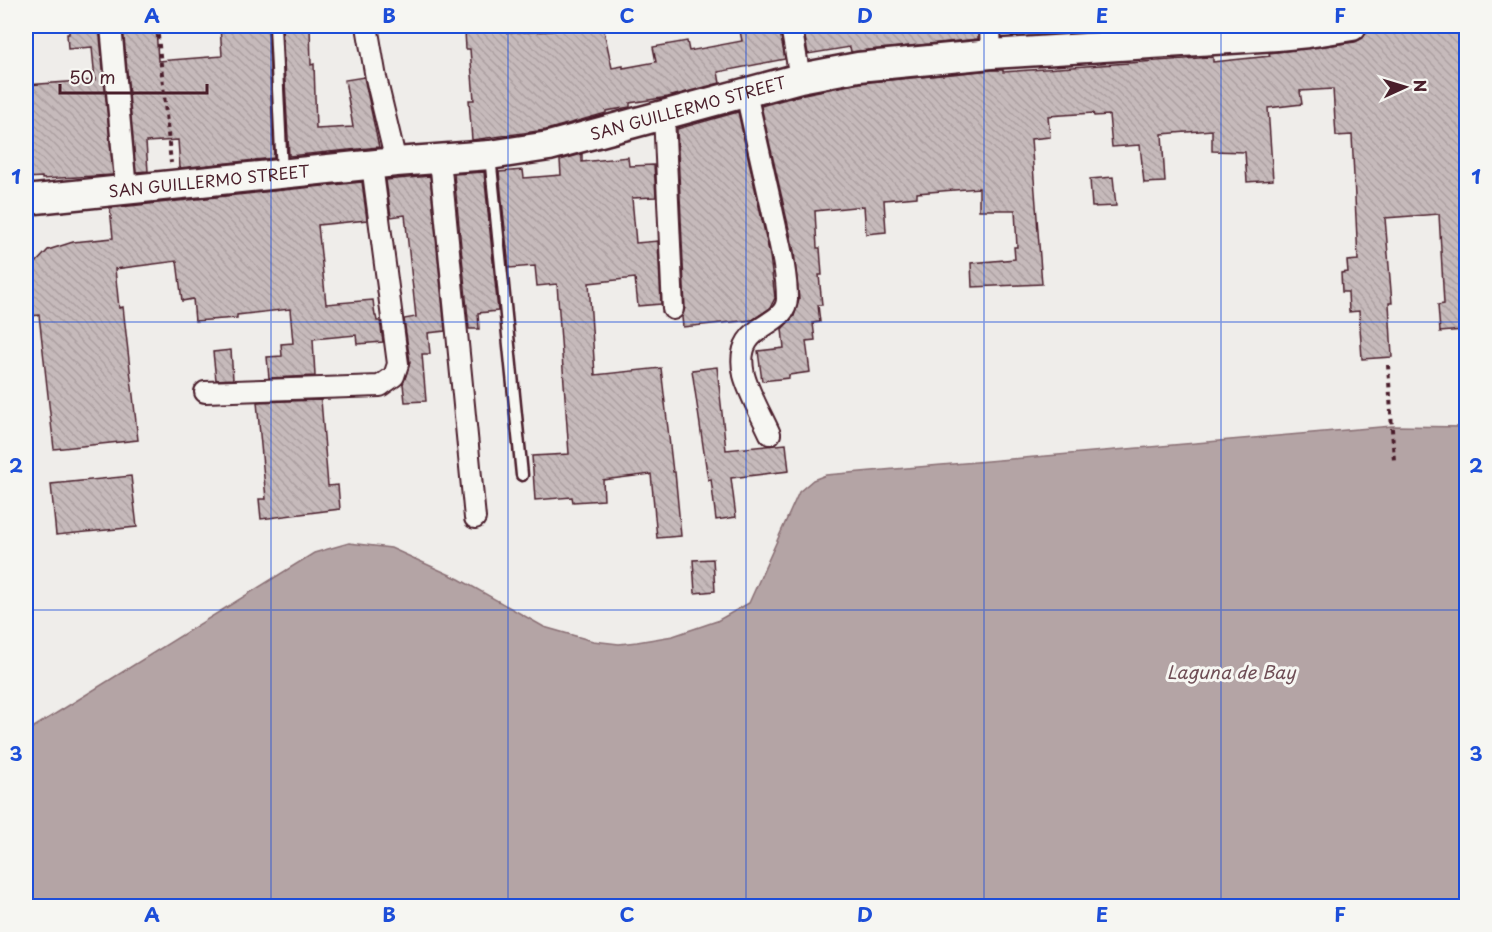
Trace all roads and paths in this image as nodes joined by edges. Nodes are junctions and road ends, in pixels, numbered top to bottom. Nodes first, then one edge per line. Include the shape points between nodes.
1 (111, 26) edge
2 (157, 26) edge
3 (275, 26) edge
4 (367, 26) edge
5 (790, 26) edge
6 (990, 26) edge
7 (1352, 26) edge
8 (1308, 29) edge
9 (991, 54) junction
10 (800, 78) junction
11 (746, 93) junction
12 (664, 115) junction
13 (490, 155) junction
14 (440, 159) junction
15 (384, 163) junction
16 (282, 174) junction
17 (173, 185) junction
18 (126, 190) junction
19 (26, 200) edge
20 (673, 309) dead end
21 (1388, 365) dead end
22 (205, 392) dead end
23 (770, 434) dead end
24 (1394, 461) dead end
25 (522, 475) dead end
26 (475, 518) dead end

1 - 18 street
2 - 17 path
3 - 16 lane
4 - 15 street
5 - 10 street
6 - 9 street
7 - 8 main road, SAN GUILLERMO STREET
8 - 9 main road, SAN GUILLERMO STREET
9 - 10 main road, SAN GUILLERMO STREET via 858,67
10 - 11 main road, SAN GUILLERMO STREET
11 - 12 main road, SAN GUILLERMO STREET
11 - 23 street via 787,293 782,314 752,334 744,345 744,376
12 - 13 main road, SAN GUILLERMO STREET via 549,146
12 - 20 street
13 - 14 main road, SAN GUILLERMO STREET
13 - 25 lane
14 - 15 main road, SAN GUILLERMO STREET
14 - 26 street
15 - 16 main road, SAN GUILLERMO STREET
15 - 22 street via 398,364 394,376 380,386
16 - 17 main road, SAN GUILLERMO STREET
17 - 18 main road, SAN GUILLERMO STREET
18 - 19 main road, SAN GUILLERMO STREET
21 - 24 path

